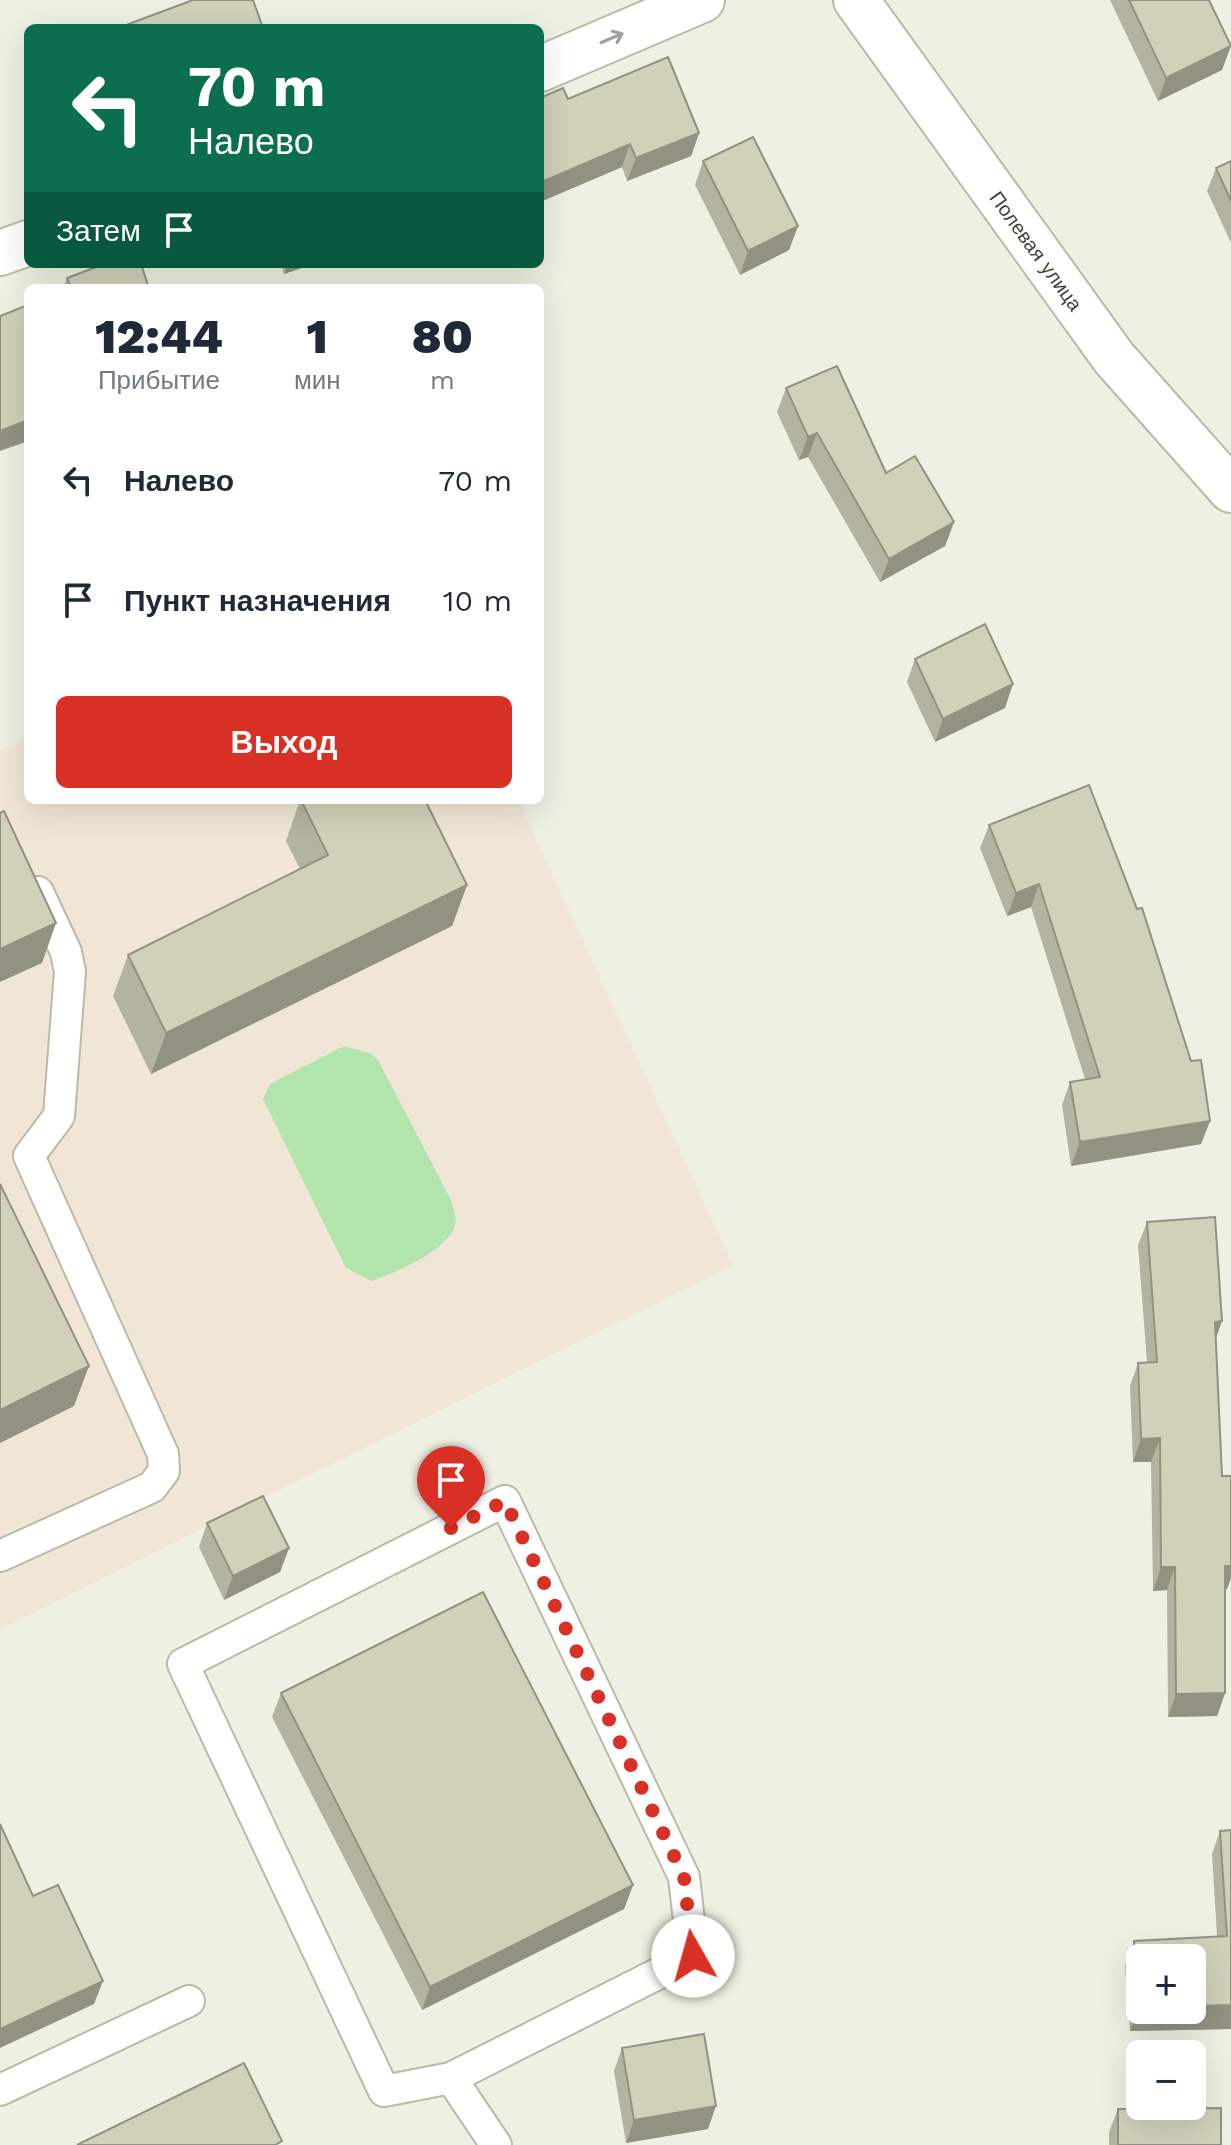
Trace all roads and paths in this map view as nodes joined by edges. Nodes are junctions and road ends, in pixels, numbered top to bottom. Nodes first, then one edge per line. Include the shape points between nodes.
1 (702, 0) edge
2 (856, 0) edge
3 (544, 67) edge
4 (24, 244) edge
5 (0, 253) edge
6 (1231, 490) edge
7 (26, 867) edge
8 (0, 1556) edge
9 (189, 2001) dead end
10 (451, 2078) junction
11 (0, 2090) edge
12 (496, 2145) edge

3 -> 1 street
2 - 6 street, Полевая улица via 1114,358
4 - 5 street
7 - 8 lane via 66,952 70,972 59,1116 29,1156 163,1454 164,1471 152,1487
9 - 11 lane
10 - 10 lane via 384,2091 183,1664 505,1501 684,1877 693,1956
10 - 12 lane

